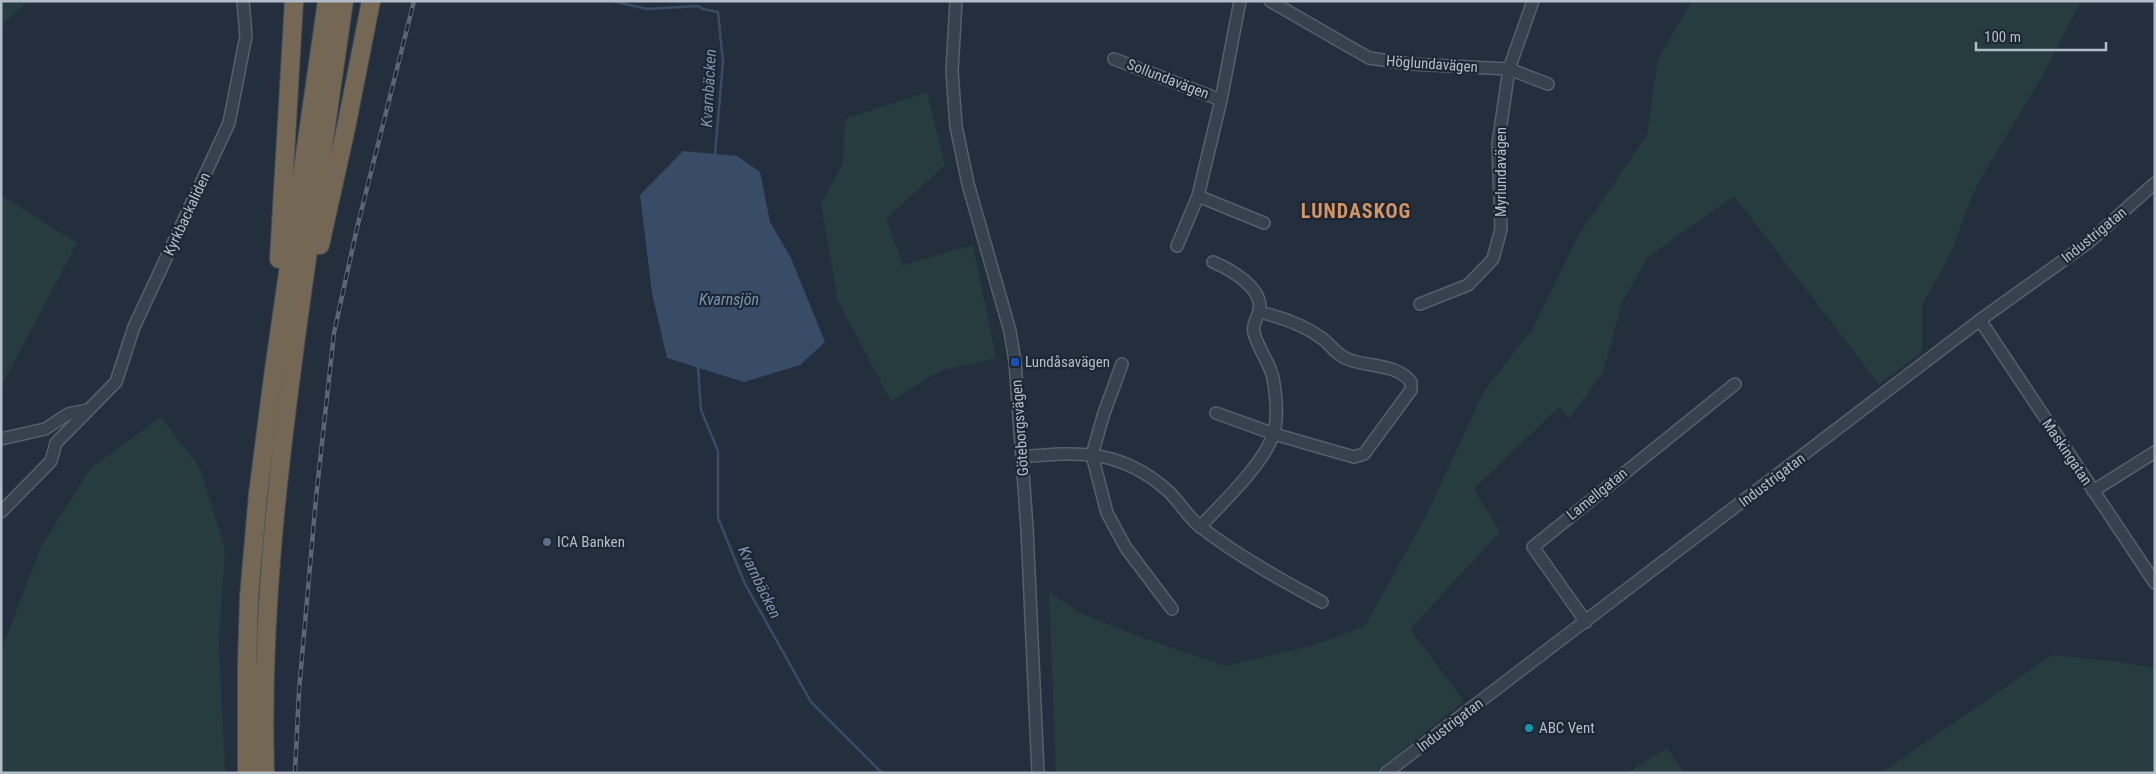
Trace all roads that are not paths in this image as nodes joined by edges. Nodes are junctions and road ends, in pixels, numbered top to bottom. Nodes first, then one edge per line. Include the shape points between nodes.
1 (244, 1) edge
2 (294, 1) edge
3 (327, 1) edge
4 (344, 1) edge
5 (371, 1) edge
6 (956, 1) edge
7 (1240, 1) edge
8 (1270, 1) edge
9 (1533, 1) edge
10 (1114, 58) dead end
11 (1509, 69) junction
12 (1548, 84) dead end
13 (1222, 100) junction
14 (2155, 183) edge
15 (1198, 196) junction
16 (1264, 223) dead end
17 (1177, 246) dead end
18 (1213, 262) dead end
19 (1420, 304) dead end
20 (1259, 312) junction
21 (1980, 320) junction
22 (295, 342) junction
23 (1122, 364) dead end
24 (273, 377) junction
25 (1735, 384) dead end
26 (86, 410) junction
27 (1216, 413) dead end
28 (45, 429) junction
29 (1274, 434) junction
30 (1, 439) edge
31 (56, 443) junction
32 (2155, 452) edge
33 (1092, 455) junction
34 (1022, 457) junction
35 (2093, 491) junction
36 (1, 512) edge
37 (1200, 527) junction
38 (2155, 583) edge
39 (1322, 602) dead end
40 (1172, 609) dead end
41 (1586, 622) junction
42 (247, 773) edge
43 (264, 773) edge
44 (1038, 773) edge
45 (1386, 773) edge

1 - 26 street, Kyrkbackaliden via 246,36 229,123 134,327 116,382
2 - 24 highway
3 - 24 highway
4 - 22 highway
5 - 22 highway via 342,148
6 - 34 street, Göteborgsvägen via 952,72 956,126 968,184 1010,331
7 - 13 street, Sollundavägen
8 - 11 street, Höglundavägen via 1369,58 1410,64
9 - 11 street, Myrlundavägen
10 - 13 street, Sollundavägen
11 - 12 street, Höglundavägen
11 - 19 street, Myrlundavägen via 1498,144 1501,229 1493,259 1468,285
13 - 15 street, Sollundavägen
14 - 21 street, Industrigatan via 2089,242
15 - 16 street
15 - 17 street, Sollundavägen
18 - 20 street via 1228,268 1256,292
20 - 29 street via 1253,330 1272,376 1276,404
20 - 29 street via 1300,326 1322,338 1348,360 1400,373 1412,386 1402,404 1360,457
21 - 35 street, Maskingatan
21 - 41 street, Industrigatan
22 - 43 highway via 276,497 268,596
23 - 33 street
24 - 42 highway via 249,597
25 - 41 street, Lamellgatan via 1533,547
26 - 28 street via 68,414
26 - 31 street, Kyrkbackaliden
27 - 29 street
28 - 30 street
28 - 31 street
29 - 37 street via 1259,461
31 - 36 street, Kyrkbackaliden via 51,461
32 - 35 street
33 - 34 street
33 - 37 street via 1117,459 1146,473 1170,493
33 - 40 street via 1111,520 1126,548
34 - 44 street, Göteborgsvägen
35 - 38 street, Maskingatan
37 - 39 street
41 - 45 street, Industrigatan

